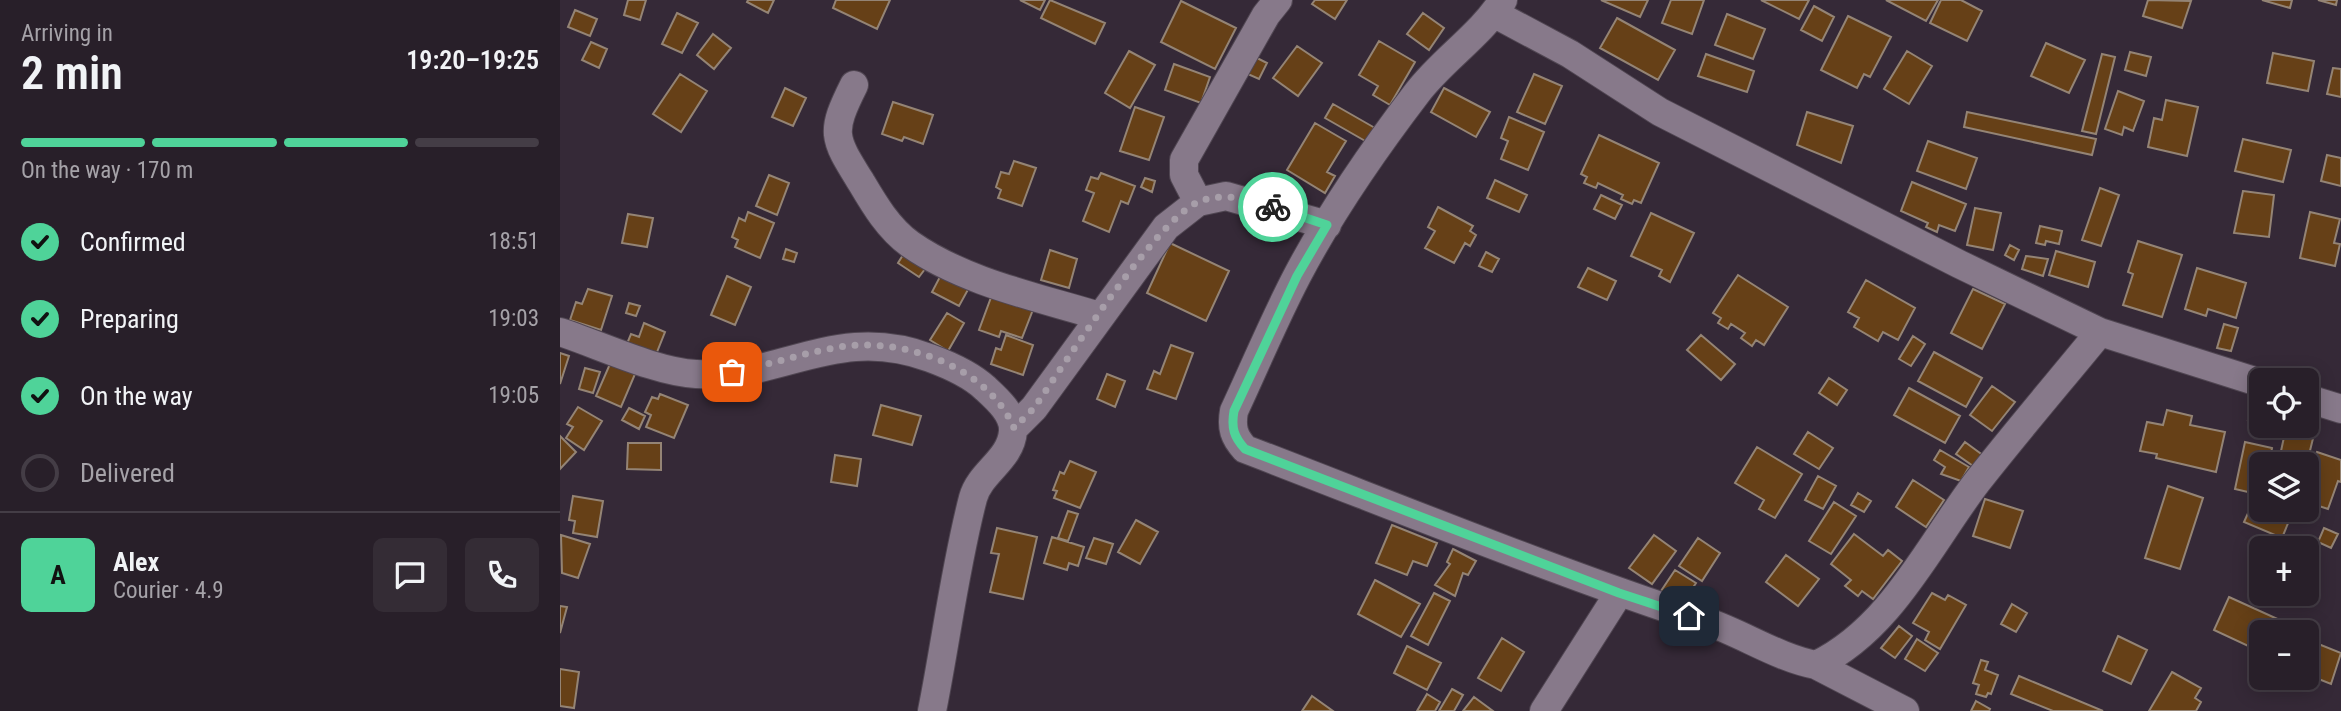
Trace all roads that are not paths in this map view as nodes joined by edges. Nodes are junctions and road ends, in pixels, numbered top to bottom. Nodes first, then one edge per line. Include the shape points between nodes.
1 (1278, 0) edge
2 (1499, 7) edge
3 (854, 85) dead end
4 (1198, 202) junction
5 (1327, 225) junction
6 (1099, 316) junction
7 (560, 332) edge
8 (2099, 332) junction
9 (2249, 379) edge
10 (2319, 402) edge
11 (2341, 409) edge
12 (1014, 428) junction
13 (1619, 593) junction
14 (1816, 665) junction
15 (932, 711) edge
16 (1544, 711) edge
17 (1905, 711) edge

1 - 4 street via 1184,160 1184,175
2 - 5 street via 1417,92
2 - 8 street via 1660,112
3 - 6 street via 836,130 839,146 880,214 910,243 1004,287
4 - 5 street via 1226,196
4 - 6 street via 1166,227
5 - 13 street via 1297,276 1234,411 1236,439 1245,449
6 - 12 street via 1034,408
7 - 12 street via 693,374 718,375 850,346 917,353 982,385 1004,406
8 - 9 street
8 - 14 street via 1976,483 1884,612 1857,639
10 - 11 street
12 - 15 street via 1009,447 974,495
13 - 14 street
13 - 16 street
14 - 17 street

